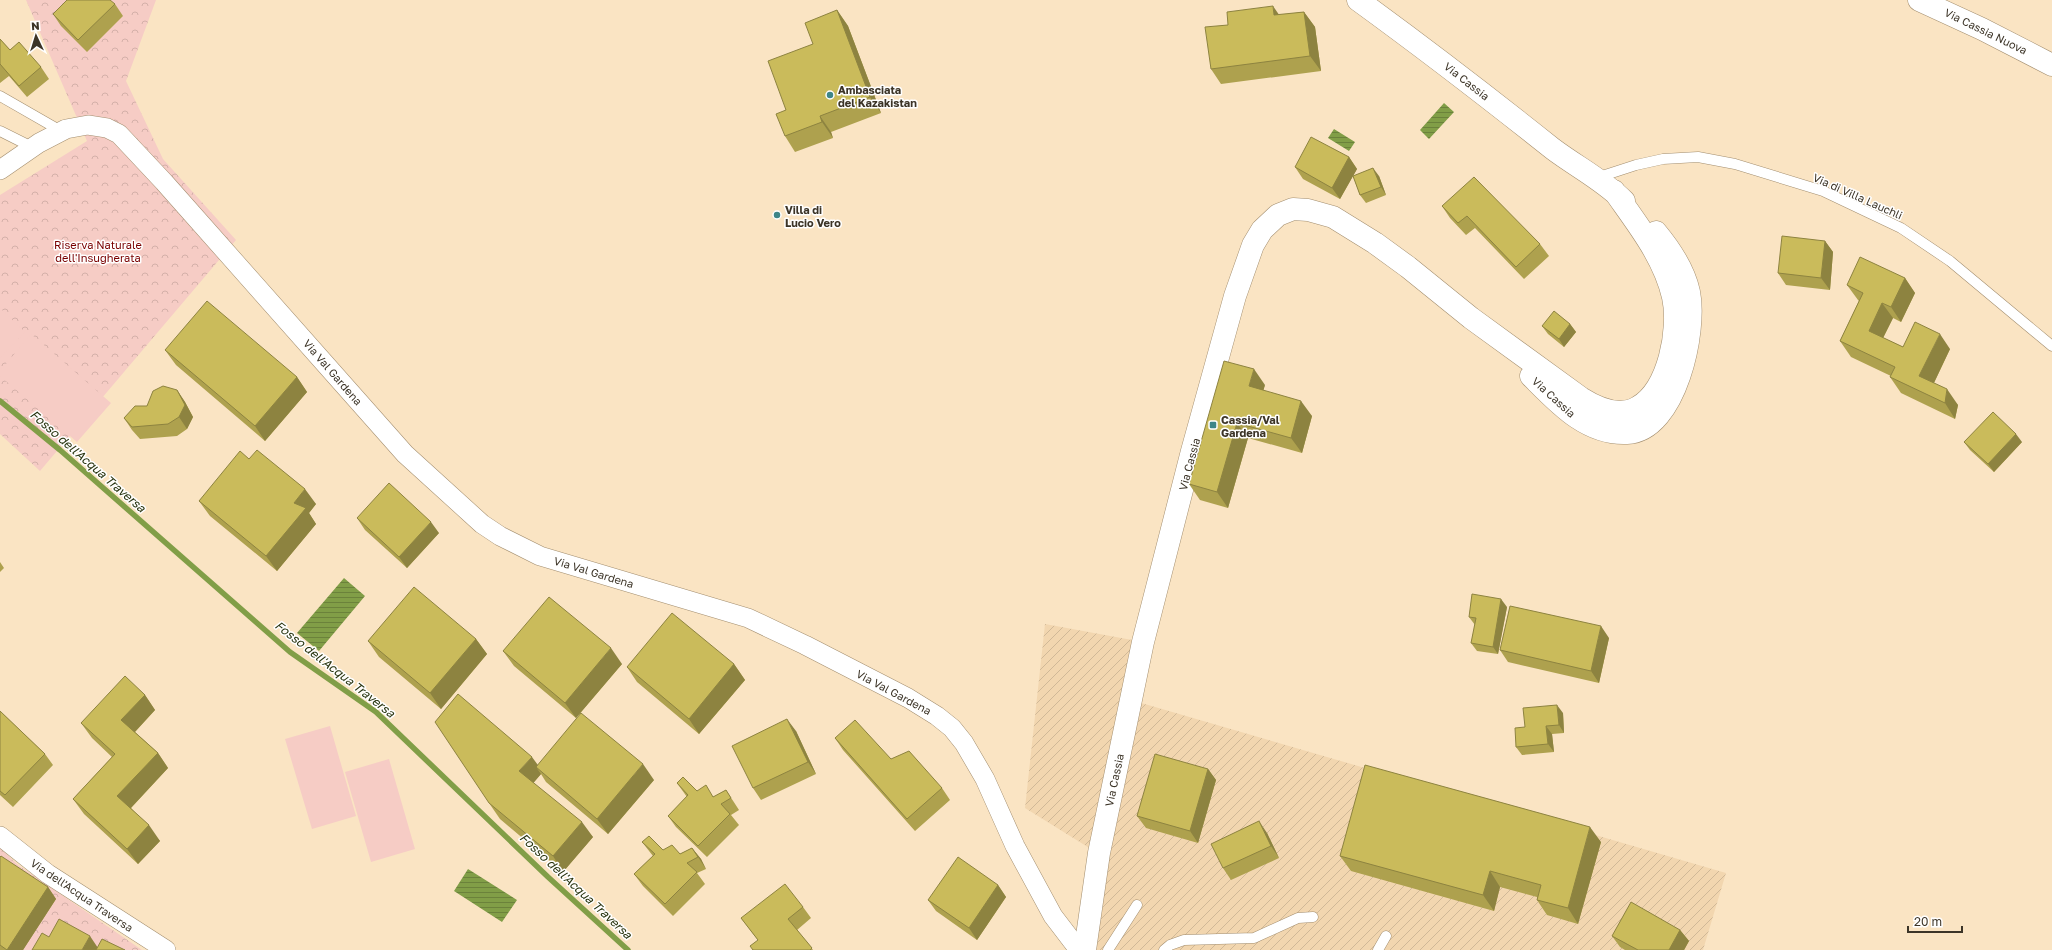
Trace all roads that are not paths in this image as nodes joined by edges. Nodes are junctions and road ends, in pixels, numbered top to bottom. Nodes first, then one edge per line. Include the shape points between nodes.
1 (1358, 0) edge
2 (1919, 0) edge
3 (2052, 64) edge
4 (0, 96) edge
5 (0, 131) edge
6 (61, 131) junction
7 (32, 147) junction
8 (0, 170) edge
9 (1596, 178) junction
10 (2052, 346) edge
11 (0, 836) edge
12 (1137, 905) dead end
13 (1313, 917) dead end
14 (1386, 936) dead end
15 (166, 950) edge
16 (1079, 950) edge
17 (1085, 950) edge
18 (1108, 950) edge
19 (1164, 950) edge
20 (1378, 950) edge

1 - 9 street, Via Cassia
2 - 3 street, Via Cassia Nuova
4 - 6 lane
5 - 7 lane
6 - 7 street, Via Val Gardena
6 - 16 street, Via Val Gardena via 88,125 100,126 113,130 125,139 405,454 482,524 540,556 748,618 908,698 938,716 964,743 985,779 1015,846 1049,909
7 - 8 street, Via Val Gardena
9 - 10 lane, Via di Villa Lauchli via 1636,164 1698,157 1736,164 1823,192 1901,228 1950,261
9 - 17 street, Via Cassia via 1614,191 1654,229 1682,270 1689,292 1691,313 1688,347 1678,380 1654,420 1642,428 1627,433 1605,430 1583,422 1562,407 1471,318 1375,243 1333,217 1300,209 1285,212 1273,219 1257,237 1233,303 1145,634 1099,854
11 - 15 street, Via dell'Acqua Traversa via 48,874
12 - 18 lane
13 - 19 lane via 1298,918 1254,938 1184,940
14 - 20 lane

